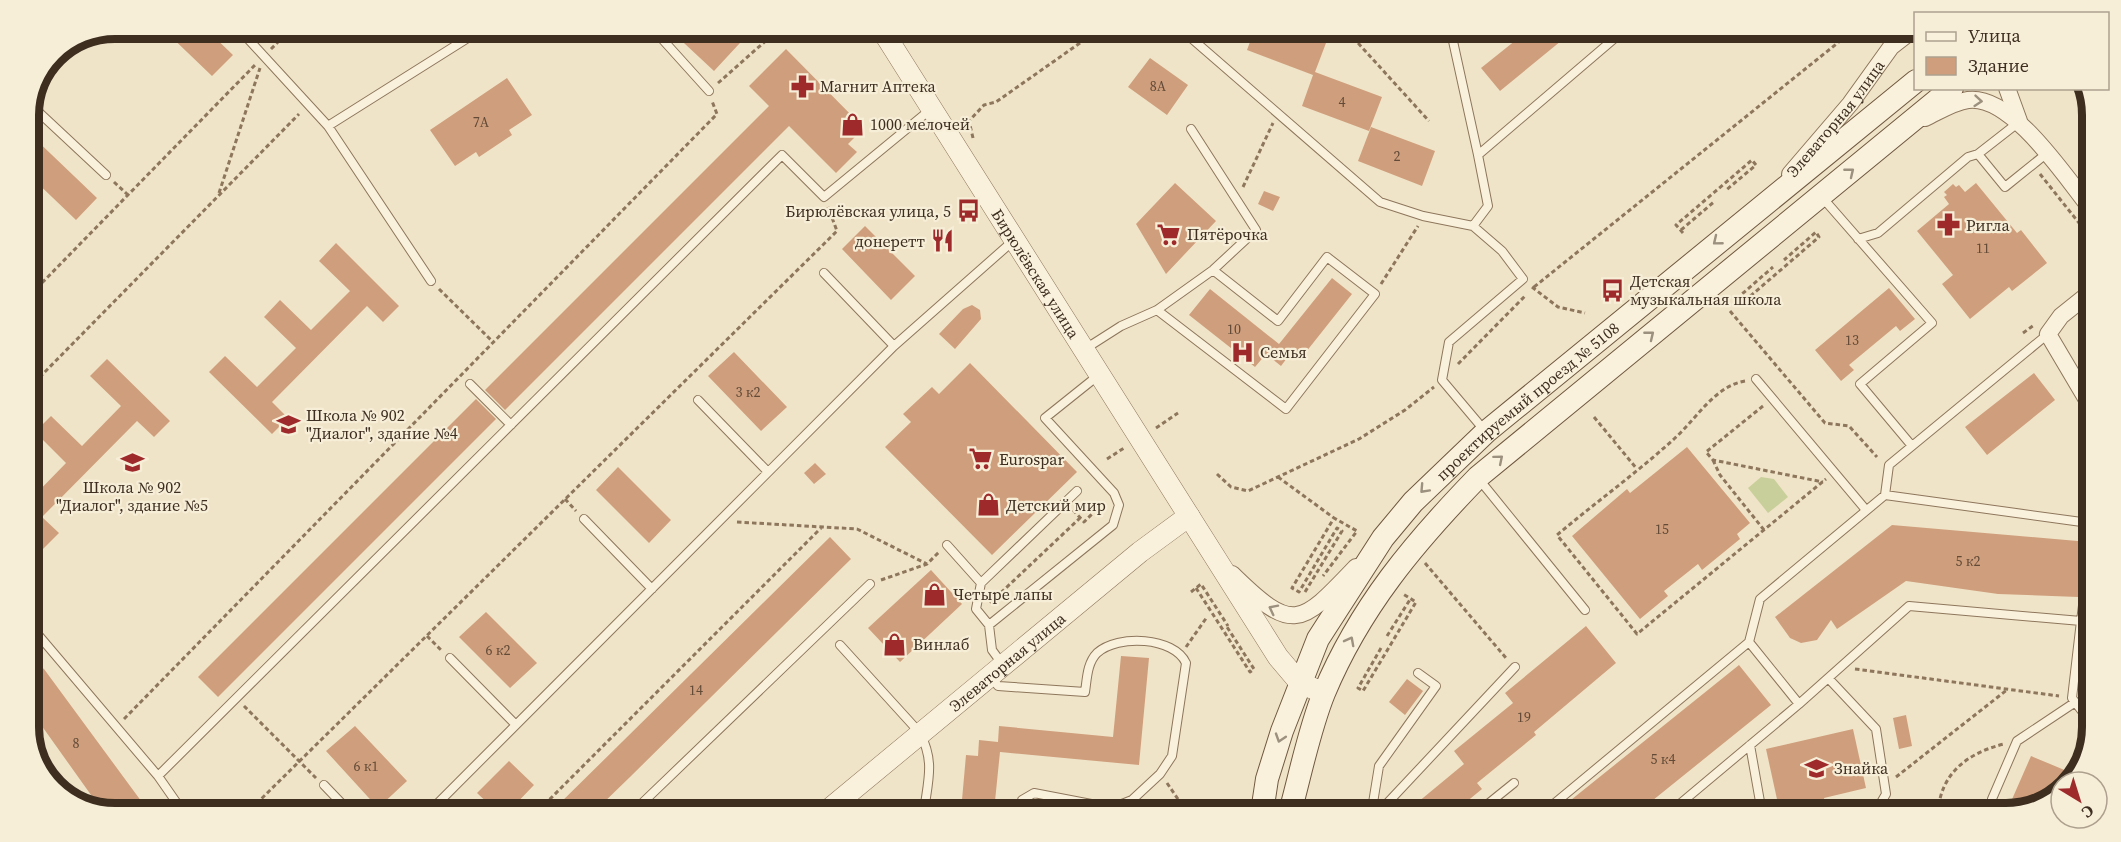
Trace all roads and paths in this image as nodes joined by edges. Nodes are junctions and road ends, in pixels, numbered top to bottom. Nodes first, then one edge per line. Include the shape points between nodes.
1 (249, 39) edge
2 (281, 39) edge
3 (466, 39) edge
4 (662, 39) edge
5 (768, 39) edge
6 (888, 39) edge
7 (1086, 39) edge
8 (1192, 39) edge
9 (1354, 39) edge
10 (1453, 39) edge
11 (1614, 39) edge
12 (1843, 39) edge
13 (1901, 39) edge
14 (264, 55) junction
15 (1914, 83) edge
16 (1950, 90) edge
17 (2008, 90) edge
18 (709, 91) junction
19 (309, 104) junction
20 (932, 108) junction
21 (39, 113) edge
22 (1278, 113) junction
23 (1429, 121) dead end
24 (2019, 121) junction
25 (328, 126) junction
26 (1905, 127) junction
27 (1191, 129) dead end
28 (974, 140) dead end
29 (1978, 154) junction
30 (2046, 154) junction
31 (1478, 155) junction
32 (2032, 165) junction
33 (106, 175) joint
34 (1725, 191) dead end
35 (2082, 194) edge
36 (128, 195) junction
37 (219, 195) junction
38 (1821, 195) junction
39 (824, 197) junction
40 (1237, 200) junction
41 (1715, 201) dead end
42 (1763, 204) junction
43 (1423, 216) junction
44 (1473, 226) junction
45 (2082, 227) edge
46 (1016, 238) junction
47 (1858, 239) junction
48 (1784, 260) dead end
49 (1773, 267) dead end
50 (1213, 270) junction
51 (824, 273) dead end
52 (1523, 279) junction
53 (431, 281) joint
54 (39, 286) edge
55 (1533, 287) junction
56 (1375, 294) junction
57 (2082, 299) edge
58 (1156, 310) junction
59 (1730, 311) dead end
60 (1585, 313) dead end
61 (2048, 334) junction
62 (493, 342) junction
63 (894, 346) junction
64 (1085, 350) junction
65 (1100, 374) junction
66 (39, 378) edge
67 (1756, 379) joint
68 (1442, 381) junction
69 (470, 384) dead end
70 (2082, 391) edge
71 (1772, 398) junction
72 (699, 400) dead end
73 (1178, 413) dead end
74 (1594, 417) dead end
75 (511, 425) junction
76 (1156, 428) dead end
77 (1486, 432) junction
78 (1128, 446) dead end
79 (1912, 446) junction
80 (1877, 457) dead end
81 (1107, 459) dead end
82 (1713, 460) junction
83 (1637, 469) junction
84 (768, 472) junction
85 (1835, 473) junction
86 (1217, 474) dead end
87 (1277, 476) junction
88 (1478, 477) junction
89 (1823, 482) junction
90 (1077, 491) dead end
91 (1114, 493) junction
92 (1885, 495) junction
93 (565, 499) junction
94 (1065, 502) junction
95 (1866, 510) junction
96 (1189, 516) junction
97 (1080, 518) junction
98 (1334, 518) junction
99 (584, 519) joint
100 (720, 521) junction
101 (2082, 522) edge
102 (822, 527) junction
103 (1764, 530) junction
104 (1383, 538) junction
105 (947, 545) joint
106 (1218, 560) junction
107 (1332, 561) dead end
108 (1424, 563) dead end
109 (927, 564) junction
110 (981, 583) junction
111 (870, 584) joint
112 (1196, 588) junction
113 (652, 589) junction
114 (1191, 592) dead end
115 (1403, 594) dead end
116 (1302, 598) dead end
117 (1411, 598) junction
118 (1585, 610) dead end
119 (980, 613) junction
120 (2082, 613) edge
121 (1207, 617) dead end
122 (2081, 621) junction
123 (989, 626) junction
124 (39, 636) edge
125 (427, 636) junction
126 (1388, 636) dead end
127 (1749, 642) junction
128 (840, 645) dead end
129 (1382, 648) dead end
130 (1182, 653) junction
131 (450, 658) joint
132 (1841, 667) junction
133 (1515, 668) joint
134 (997, 671) junction
135 (1418, 673) dead end
136 (1829, 679) junction
137 (1300, 683) junction
138 (2008, 689) junction
139 (1324, 693) junction
140 (237, 698) junction
141 (2073, 700) junction
142 (1799, 704) junction
143 (2082, 711) edge
144 (516, 725) junction
145 (117, 726) junction
146 (920, 733) junction
147 (2017, 741) junction
148 (1750, 745) junction
149 (300, 761) junction
150 (1160, 773) junction
151 (158, 776) junction
152 (1514, 783) dead end
153 (324, 785) joint
154 (1885, 786) junction
155 (177, 803) edge
156 (257, 803) edge
157 (341, 803) edge
158 (438, 803) edge
159 (546, 803) edge
160 (642, 803) edge
161 (837, 803) edge
162 (925, 803) edge
163 (1022, 803) edge
164 (1086, 803) edge
165 (1124, 803) edge
166 (1180, 803) edge
167 (1263, 803) edge
168 (1293, 803) edge
169 (1373, 803) edge
170 (1386, 803) edge
171 (1489, 803) edge
172 (1555, 803) edge
173 (1681, 803) edge
174 (1760, 803) edge
175 (1881, 803) edge
176 (1939, 803) edge
177 (1994, 803) edge

1 - 14 lane
2 - 14 path
3 - 25 lane
4 - 18 lane
5 - 18 path
6 - 20 street, Бирюлёвская улица
7 - 28 path via 996,102 984,105 969,121
8 - 22 lane
9 - 23 path
10 - 31 lane
11 - 31 lane
12 - 55 path
13 - 42 street, Элеваторная улица
14 - 19 lane
14 - 36 path
14 - 37 path
15 - 42 main road, проектируемый проезд № 5108
16 - 26 main road, проектируемый проезд № 5108
17 - 24 street
18 - 62 path via 717,114
19 - 25 lane
19 - 37 path
20 - 39 lane
20 - 46 street, Бирюлёвская улица
21 - 33 lane
22 - 40 path
22 - 43 lane via 1380,202
26 -> 24 street via 1969,100 1993,103
24 - 29 lane
24 - 30 street
25 - 53 lane
38 -> 26 main road, проектируемый проезд № 5108
27 - 40 lane
29 - 32 lane via 2005,187
29 - 47 lane via 1968,157 1878,232
30 - 32 lane
30 - 35 street
31 - 44 lane via 1488,206
32 - 45 path
33 - 36 path
34 - 41 path via 1756,165 1752,160 1676,225 1682,231
36 - 54 path
37 - 66 path
38 - 47 lane
88 -> 38 main road, проектируемый проезд № 5108
39 - 75 lane via 782,155
39 - 93 path via 837,231
40 - 50 lane via 1256,230
42 -> 77 main road, проектируемый проезд № 5108
43 - 44 lane
43 - 56 path
44 - 52 lane via 1502,251
46 - 63 lane
46 - 64 street, Бирюлёвская улица
47 - 79 lane via 1932,323 1860,384
48 - 49 path via 1816,232 1819,237 1747,301 1742,294
50 - 56 lane via 1278,321 1327,257
50 - 58 lane
51 - 63 lane
52 - 55 path
52 - 68 lane via 1449,342
53 - 62 path
55 - 60 path via 1558,307
55 - 68 path
56 - 58 lane via 1286,409
57 - 61 street via 2061,316
58 - 64 lane via 1121,326
59 - 80 path via 1825,423 1849,426
61 - 70 street
61 - 79 lane
62 - 145 path
63 - 84 lane
64 - 65 street, Бирюлёвская улица
65 - 91 lane via 1045,418
65 - 96 street, Бирюлёвская улица
67 - 71 lane
67 - 83 path via 1734,382
68 - 77 lane
68 - 87 path via 1359,439
69 - 75 lane
71 - 82 path via 1706,452
71 - 85 lane
72 - 84 lane
73 - 76 path
74 - 83 path
75 - 140 lane
77 -> 104 main road, проектируемый проезд № 5108 via 1432,481
78 - 81 path
79 - 92 lane via 1889,465
82 - 89 path
82 - 103 path via 1720,475
83 - 103 path via 1557,535 1637,634
84 - 100 lane
85 - 89 path
85 - 95 lane
86 - 87 path via 1231,487 1248,491
87 - 98 path
88 - 118 lane
139 -> 88 main road, проектируемый проезд № 5108 via 1372,601 1411,547
89 - 103 path
90 - 94 lane
91 - 97 path via 1084,522
91 - 123 lane via 1119,505 1113,525
92 - 95 lane
92 - 101 lane
93 - 99 path
93 - 125 path
94 - 97 path
94 - 110 lane
95 - 127 lane via 1760,599
96 - 106 street, Бирюлёвская улица
96 - 134 street, Элеваторная улица
97 - 119 path
98 - 107 path via 1356,531
98 - 116 path via 1292,588 1299,592 1337,528 1342,531
99 - 113 lane
100 - 102 path
100 - 113 lane
102 - 109 path via 856,529
102 - 159 path
104 -> 106 street via 1322,603 1300,614 1271,610
104 - 137 main road, проектируемый проезд № 5108 via 1318,639
105 - 109 path
105 - 110 lane
106 - 137 street, Бирюлёвская улица via 1278,657
108 - 133 path
109 - 111 path
110 - 119 lane via 976,609
111 - 160 lane
112 - 112 path via 1250,672 1254,669 1201,584
112 - 114 path
113 - 144 lane
115 - 117 path
117 - 126 path
117 - 129 path via 1416,602 1363,691 1358,688
119 - 123 lane
120 - 122 lane
121 - 130 path
122 - 132 lane via 1909,606
122 - 141 lane
123 - 134 lane
124 - 145 lane
125 - 131 path
125 - 149 path
127 - 142 lane
127 - 172 lane
128 - 146 lane
130 - 134 lane via 1172,647 1133,640 1119,642 1099,651 1089,663 1084,692 998,686
130 - 150 lane via 1185,669 1172,756
131 - 144 lane
132 - 136 lane
132 - 138 path
133 - 170 lane
134 - 146 street, Элеваторная улица
135 - 169 lane via 1436,686 1379,766
136 - 142 lane
136 - 154 lane via 1876,729
137 - 139 street
137 -> 167 main road, проектируемый проезд № 5108 via 1267,779
138 - 141 path
138 - 154 path
139 - 168 main road, проектируемый проезд № 5108
140 - 149 path
140 - 151 lane
141 - 143 lane
141 - 147 lane
142 - 148 lane
144 - 158 lane
145 - 151 lane
146 - 161 street, Элеваторная улица
146 - 162 lane via 931,759
147 - 176 path via 1986,750 1951,773
147 - 177 lane via 1992,799
148 - 173 lane
148 - 174 lane
149 - 153 path
149 - 156 path
150 - 165 lane
150 - 166 path
151 - 155 lane
152 - 171 lane
153 - 157 lane
154 - 175 lane
163 - 164 lane via 1034,793

